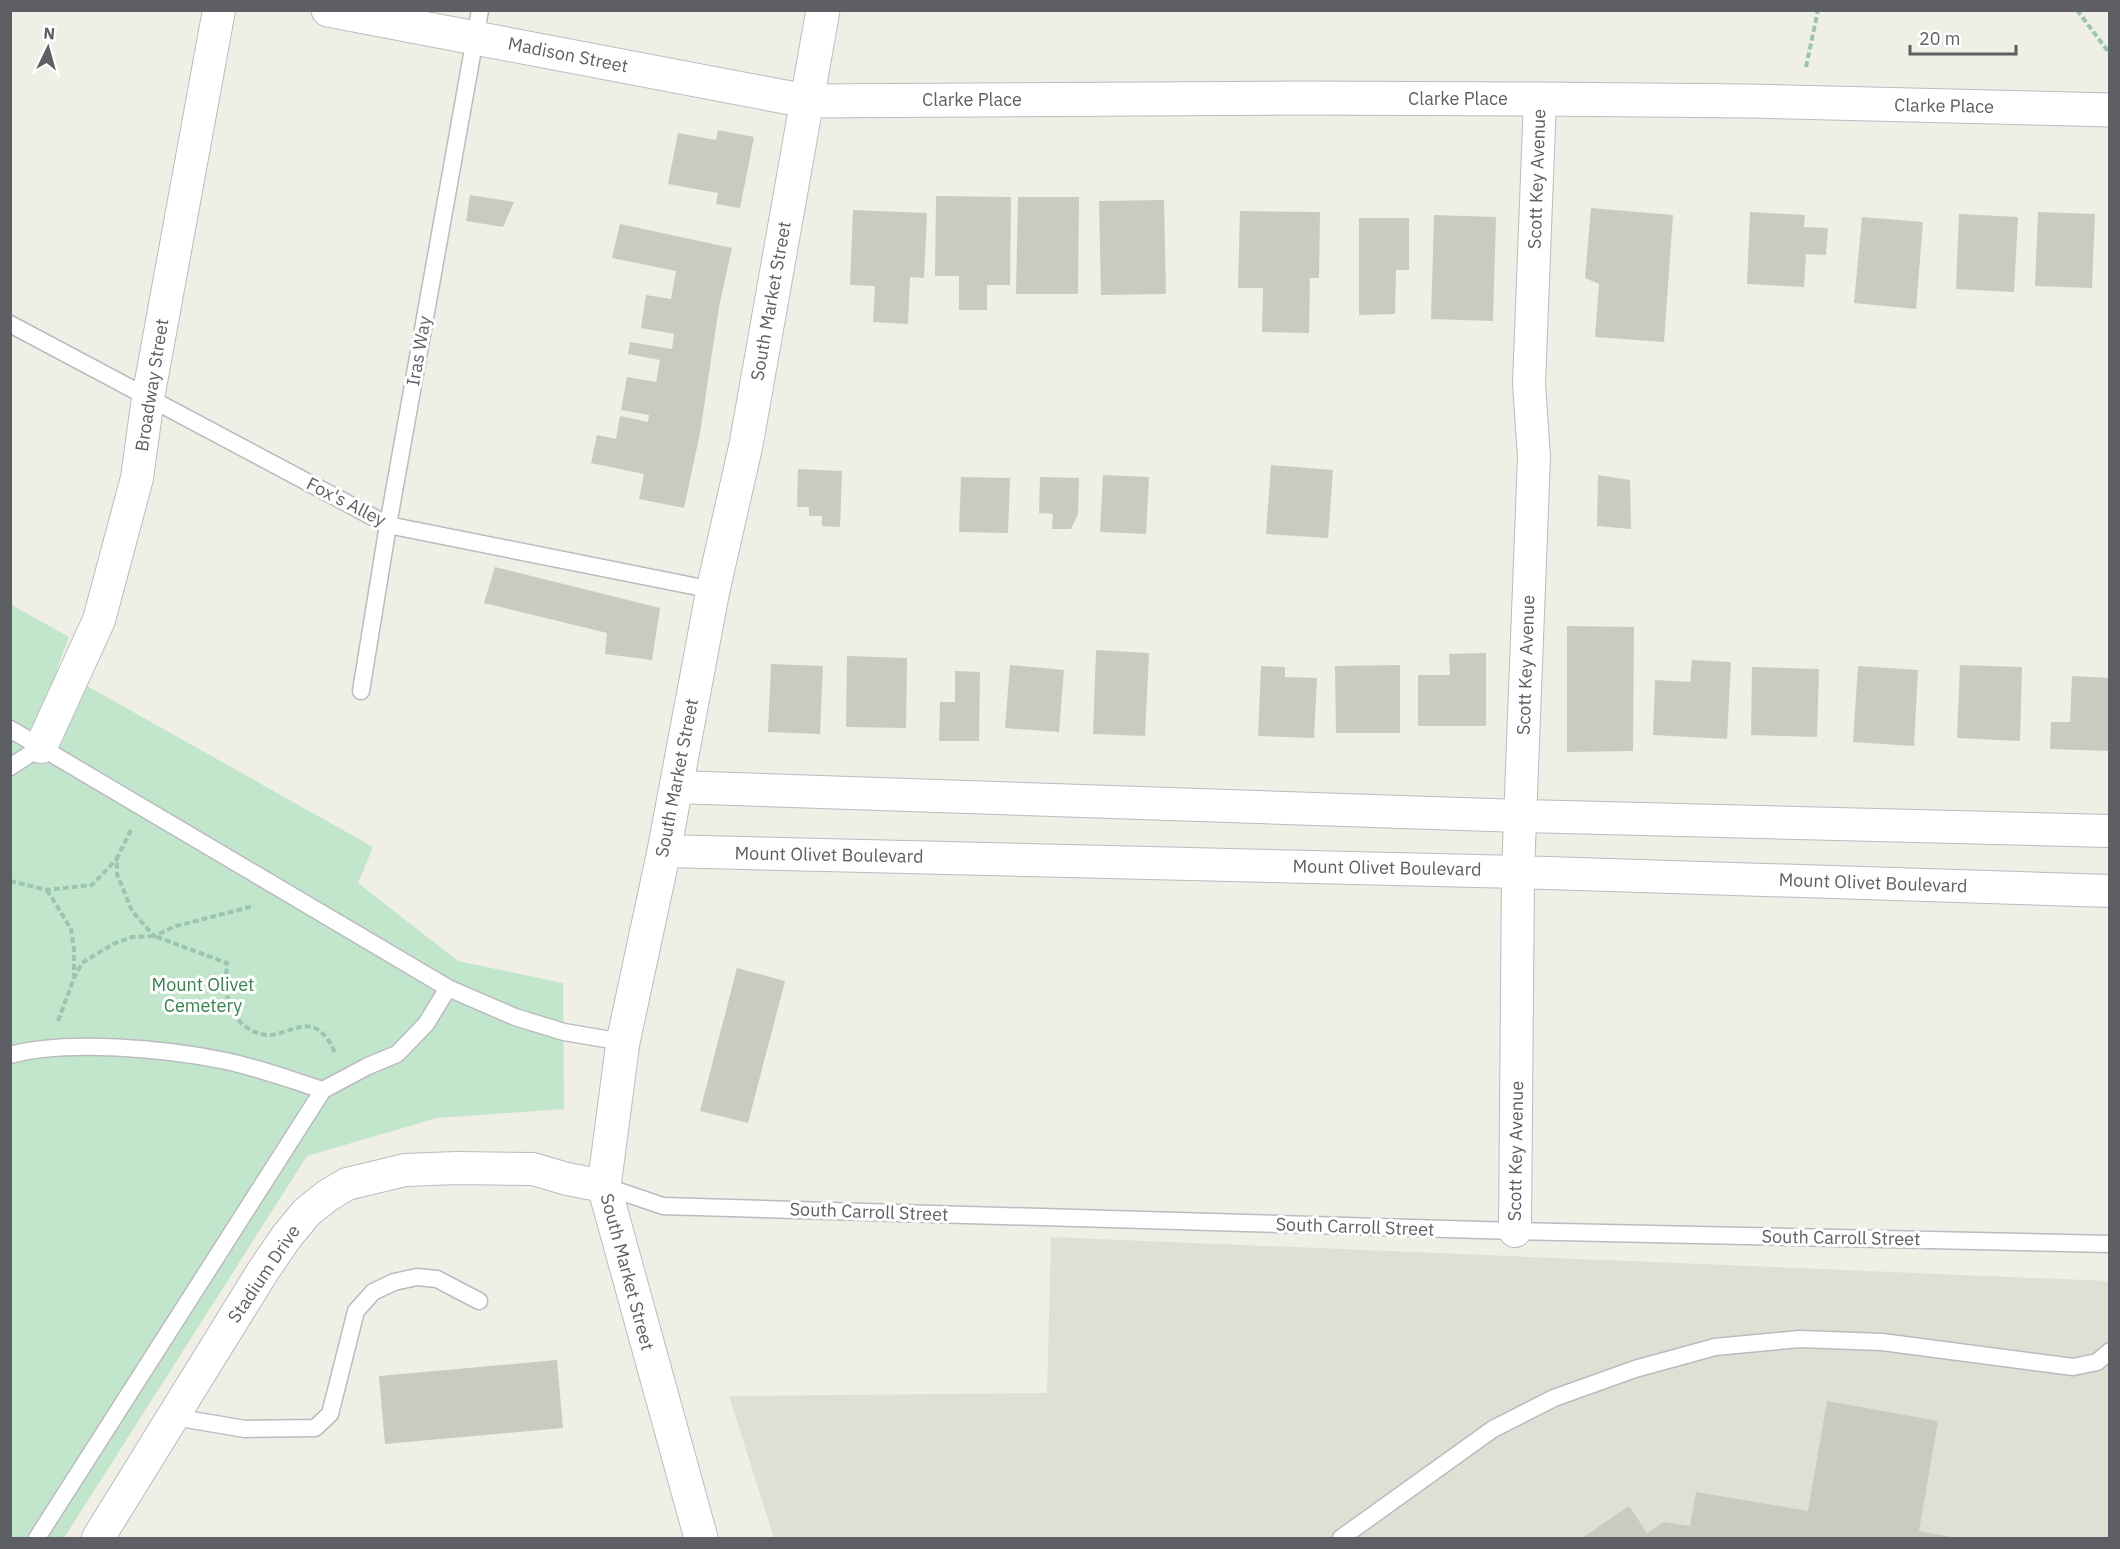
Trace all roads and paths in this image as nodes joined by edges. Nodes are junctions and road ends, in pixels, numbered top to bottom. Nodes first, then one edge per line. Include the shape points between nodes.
1 (219, 10) edge
2 (328, 10) edge
3 (823, 10) edge
4 (1818, 10) edge
5 (2077, 10) edge
6 (477, 24) edge
7 (2109, 54) edge
8 (1806, 67) dead end
9 (1540, 99) junction
10 (806, 101) junction
11 (2109, 110) edge
12 (10, 324) edge
13 (148, 398) junction
14 (388, 525) junction
15 (713, 590) junction
16 (361, 691) dead end
17 (10, 729) edge
18 (41, 747) junction
19 (10, 767) edge
20 (676, 787) junction
21 (142, 806) junction
22 (1520, 816) junction
23 (2109, 831) edge
24 (664, 851) junction
25 (117, 858) junction
26 (1518, 872) junction
27 (10, 881) edge
28 (48, 890) junction
29 (2109, 891) edge
30 (293, 896) junction
31 (154, 936) junction
32 (74, 978) junction
33 (448, 988) junction
34 (623, 1042) junction
35 (48, 1050) junction
36 (10, 1055) edge
37 (347, 1077) junction
38 (323, 1090) junction
39 (603, 1186) junction
40 (1515, 1231) junction
41 (2109, 1244) edge
42 (479, 1301) dead end
43 (2109, 1351) edge
44 (174, 1417) junction
45 (37, 1539) edge
46 (98, 1539) edge
47 (701, 1539) edge
48 (1341, 1539) edge

1 - 13 street, Broadway Street
2 - 6 street, Madison Street
3 - 10 street, South Market Street
4 - 8 path
5 - 7 path
6 - 10 street, Madison Street
6 - 14 lane, Iras Way
9 - 10 street, Clarke Place
9 - 11 street, Clarke Place
9 - 22 street, Scott Key Avenue via 1529,384 1534,457
10 - 15 street, South Market Street via 746,445
12 - 13 lane, Fox's Alley
13 - 14 lane, Fox's Alley
13 - 18 street, Broadway Street via 137,478 99,620
14 - 15 lane, Fox's Alley
14 - 16 lane, Iras Way
15 - 20 street, South Market Street
17 - 18 lane
18 - 19 lane
18 - 21 lane
20 - 22 street
20 - 24 street, South Market Street
21 - 25 path
21 - 30 lane
22 - 23 street
22 - 26 street, Scott Key Avenue
24 - 26 street, Mount Olivet Boulevard
24 - 34 street, South Market Street
25 - 28 path via 92,885
25 - 31 path via 117,874 132,911
26 - 29 street, Mount Olivet Boulevard
26 - 40 street, Scott Key Avenue
27 - 28 path
28 - 32 path via 70,929
30 - 31 path via 176,926
30 - 33 lane
31 - 32 path via 132,937 97,952 82,963
31 - 37 path via 227,963 228,1004 239,1021 255,1034 315,1028 328,1039
32 - 35 path
33 - 34 lane via 514,1017 564,1032
33 - 37 lane via 426,1024 397,1054
34 - 39 street, South Market Street
35 - 36 lane
35 - 38 lane via 86,1047 157,1051 226,1061
37 - 38 lane
38 - 45 lane
39 - 40 lane, South Carroll Street via 663,1206
39 - 44 street, Stadium Drive via 533,1169 457,1168 405,1170 346,1184 307,1212 287,1236
39 - 47 street, South Market Street
40 - 41 lane, South Carroll Street
42 - 44 lane via 437,1279 417,1277 373,1292 356,1311 330,1414 315,1428 245,1429
43 - 48 lane via 2097,1362 2073,1367 1882,1342 1800,1339 1715,1347 1625,1372 1554,1398 1494,1429
44 - 46 street, Stadium Drive

